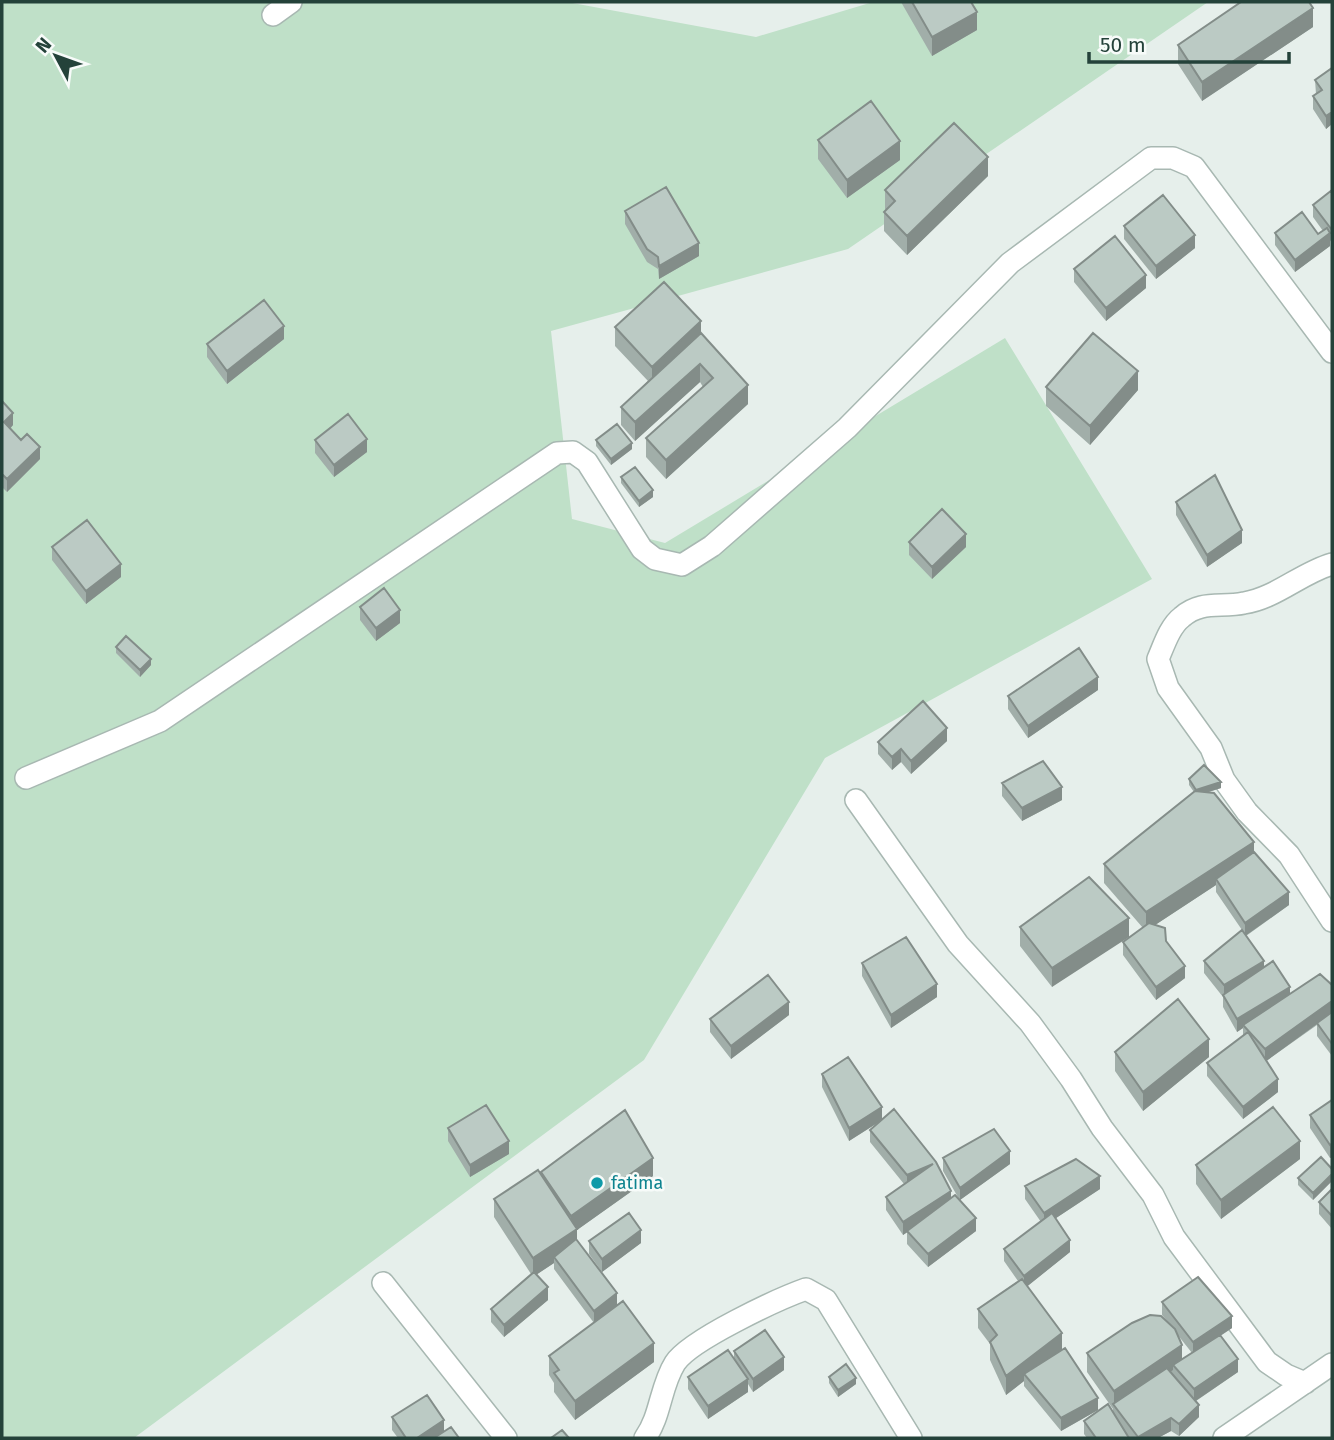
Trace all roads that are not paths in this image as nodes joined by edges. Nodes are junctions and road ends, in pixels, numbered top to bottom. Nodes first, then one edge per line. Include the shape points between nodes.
1 (291, 2) edge
2 (272, 15) dead end
3 (1332, 352) edge
4 (1332, 564) edge
5 (26, 778) dead end
6 (856, 800) dead end
7 (1332, 921) edge
8 (383, 1283) dead end
9 (1332, 1364) edge
10 (1305, 1383) junction
11 (506, 1438) edge
12 (645, 1438) edge
13 (911, 1438) edge
14 (1224, 1438) edge

1 - 2 street
3 - 5 street via 1194,167 1173,158 1151,158 1010,263 847,428 712,546 682,565 655,559 642,550 587,462 573,452 557,453 160,721
4 - 7 street via 1244,603 1199,605 1180,618 1158,659 1168,688 1211,748 1224,780 1247,812 1289,855
6 - 10 street via 958,944 1030,1024 1071,1079 1153,1195 1174,1237 1267,1362
8 - 11 street
9 - 10 street
10 - 14 street
12 - 13 street via 655,1425 676,1362 776,1299 806,1289 826,1300

